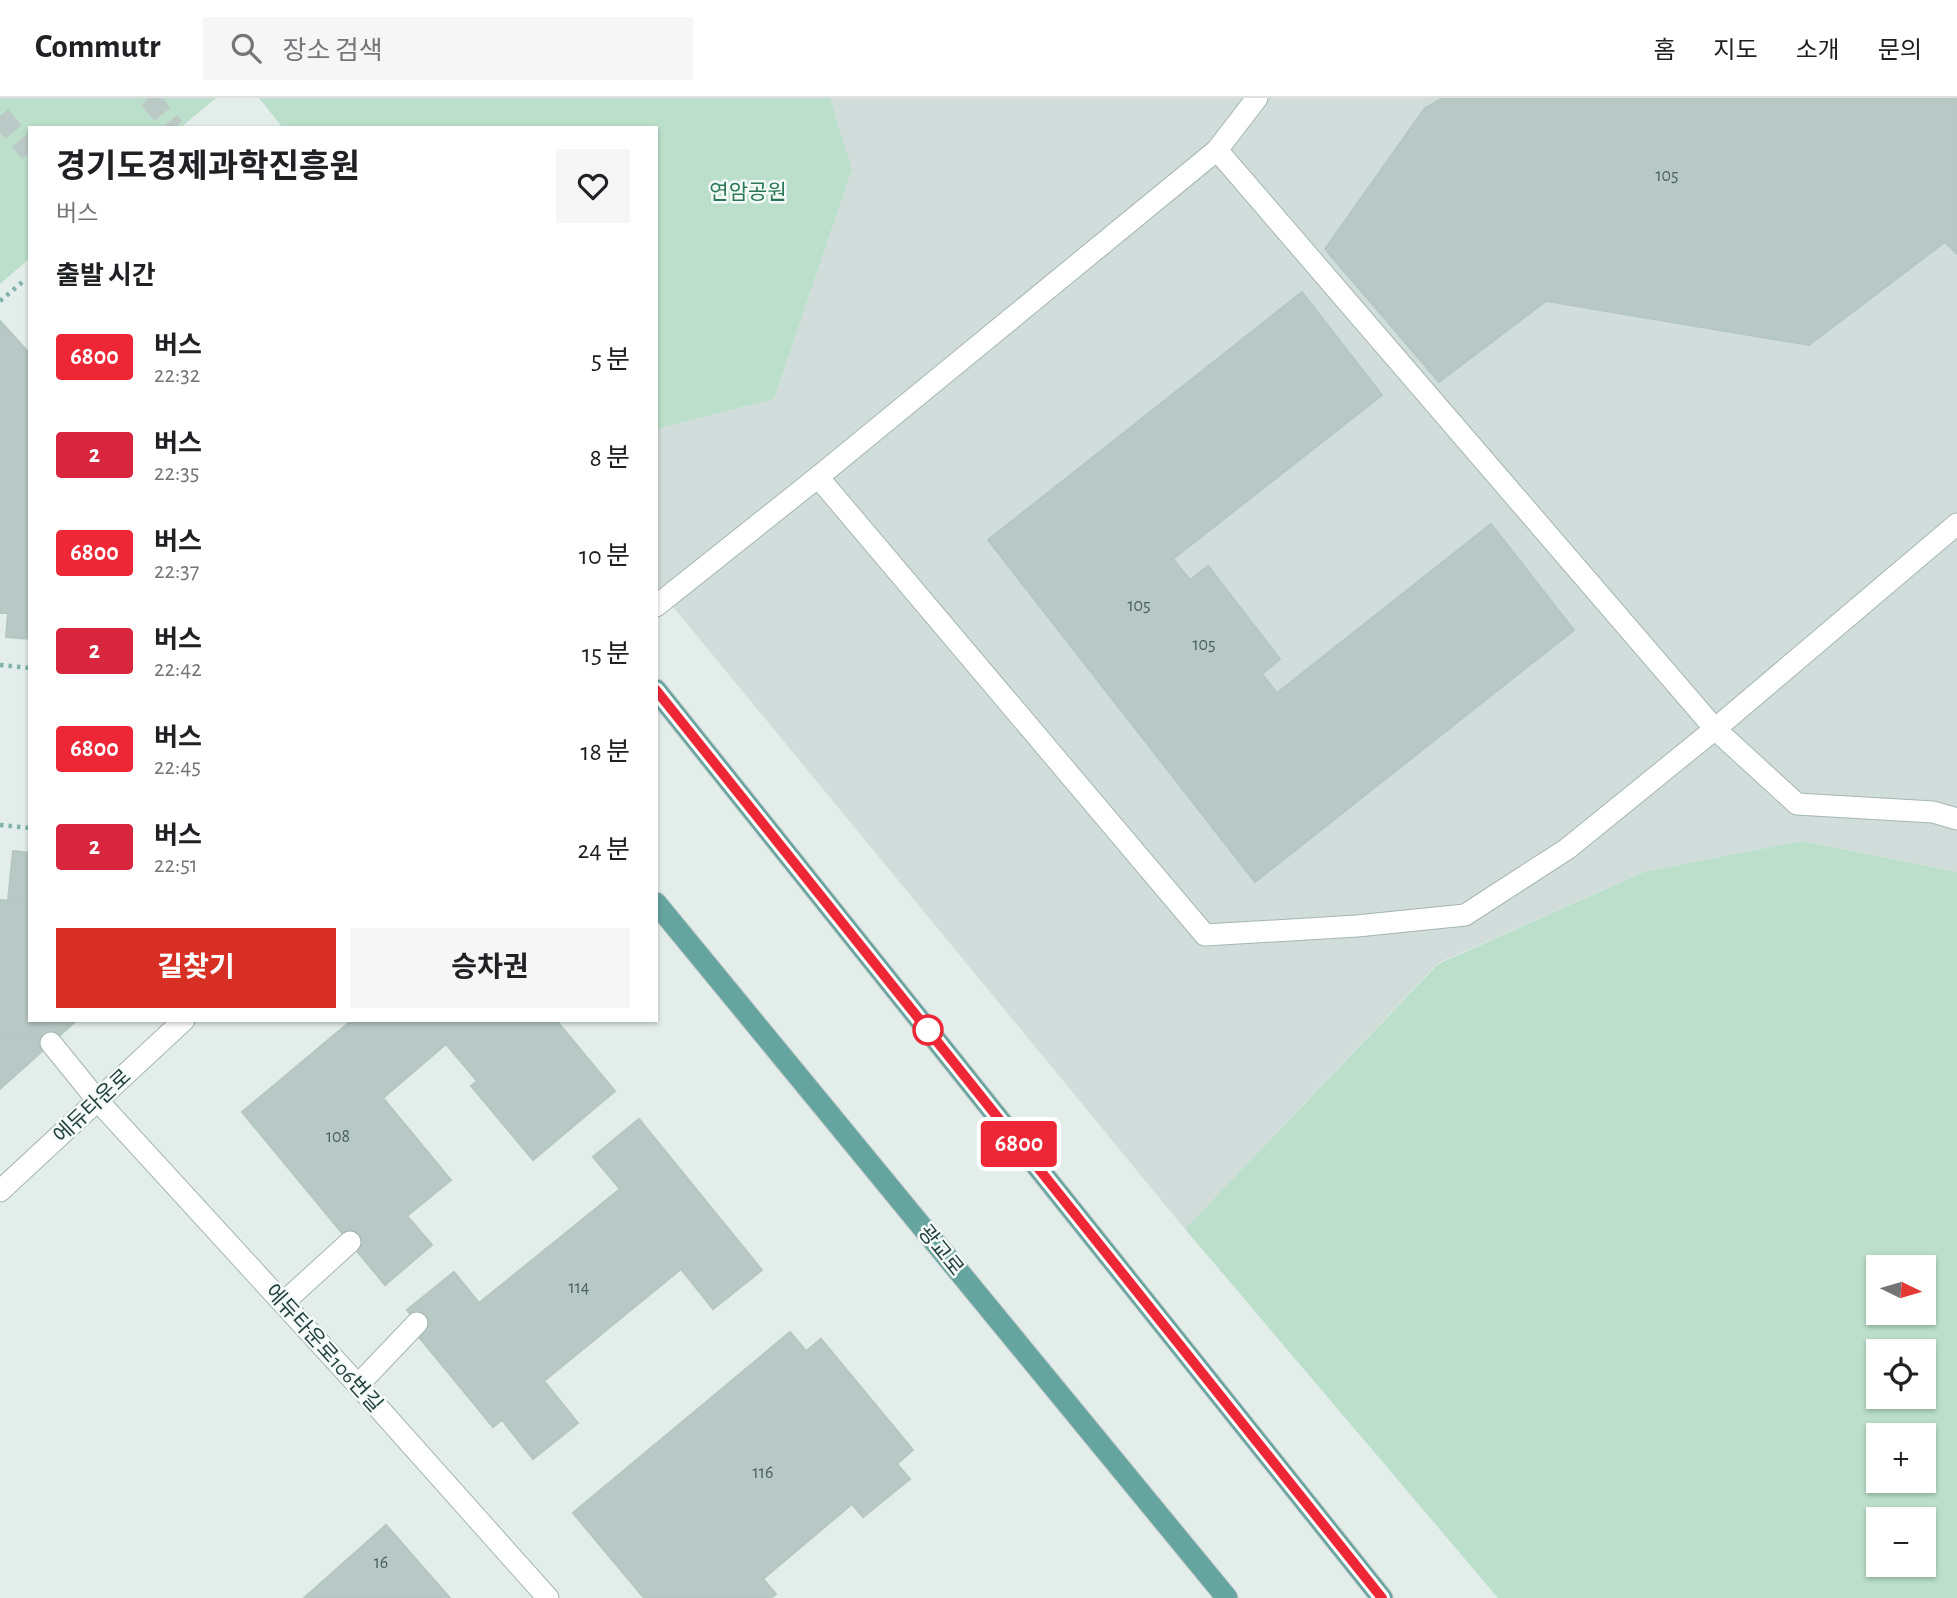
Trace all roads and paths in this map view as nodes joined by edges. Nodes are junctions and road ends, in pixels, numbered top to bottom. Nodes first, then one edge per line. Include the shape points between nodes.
1 (1256, 98) edge
2 (1217, 150) junction
3 (26, 279) dead end
4 (0, 302) edge
5 (818, 477) junction
6 (1957, 524) edge
7 (658, 604) edge
8 (0, 666) edge
9 (28, 668) edge
10 (658, 693) edge
11 (1715, 729) junction
12 (1957, 819) edge
13 (0, 825) edge
14 (28, 828) edge
15 (658, 904) edge
16 (182, 1022) edge
17 (51, 1043) dead end
18 (98, 1101) junction
19 (0, 1191) edge
20 (350, 1242) dead end
21 (283, 1303) junction
22 (417, 1323) dead end
23 (358, 1385) junction
24 (548, 1598) edge
25 (1227, 1598) edge
26 (1382, 1598) edge

1 - 2 street
2 - 5 street
2 - 11 street
3 - 4 path
5 - 7 street
5 - 11 street via 1205,935 1465,915 1567,849
6 - 11 street
8 - 9 path
10 - 26 main road
11 - 12 street via 1797,804 1933,812
13 - 14 path
15 - 25 main road, 광교로
16 - 18 street, 에듀타운로
17 - 18 street, 에듀타운로106번길
18 - 19 street, 에듀타운로
18 - 21 street, 에듀타운로106번길
20 - 21 street
21 - 23 street, 에듀타운로106번길
22 - 23 street
23 - 24 street, 에듀타운로106번길

